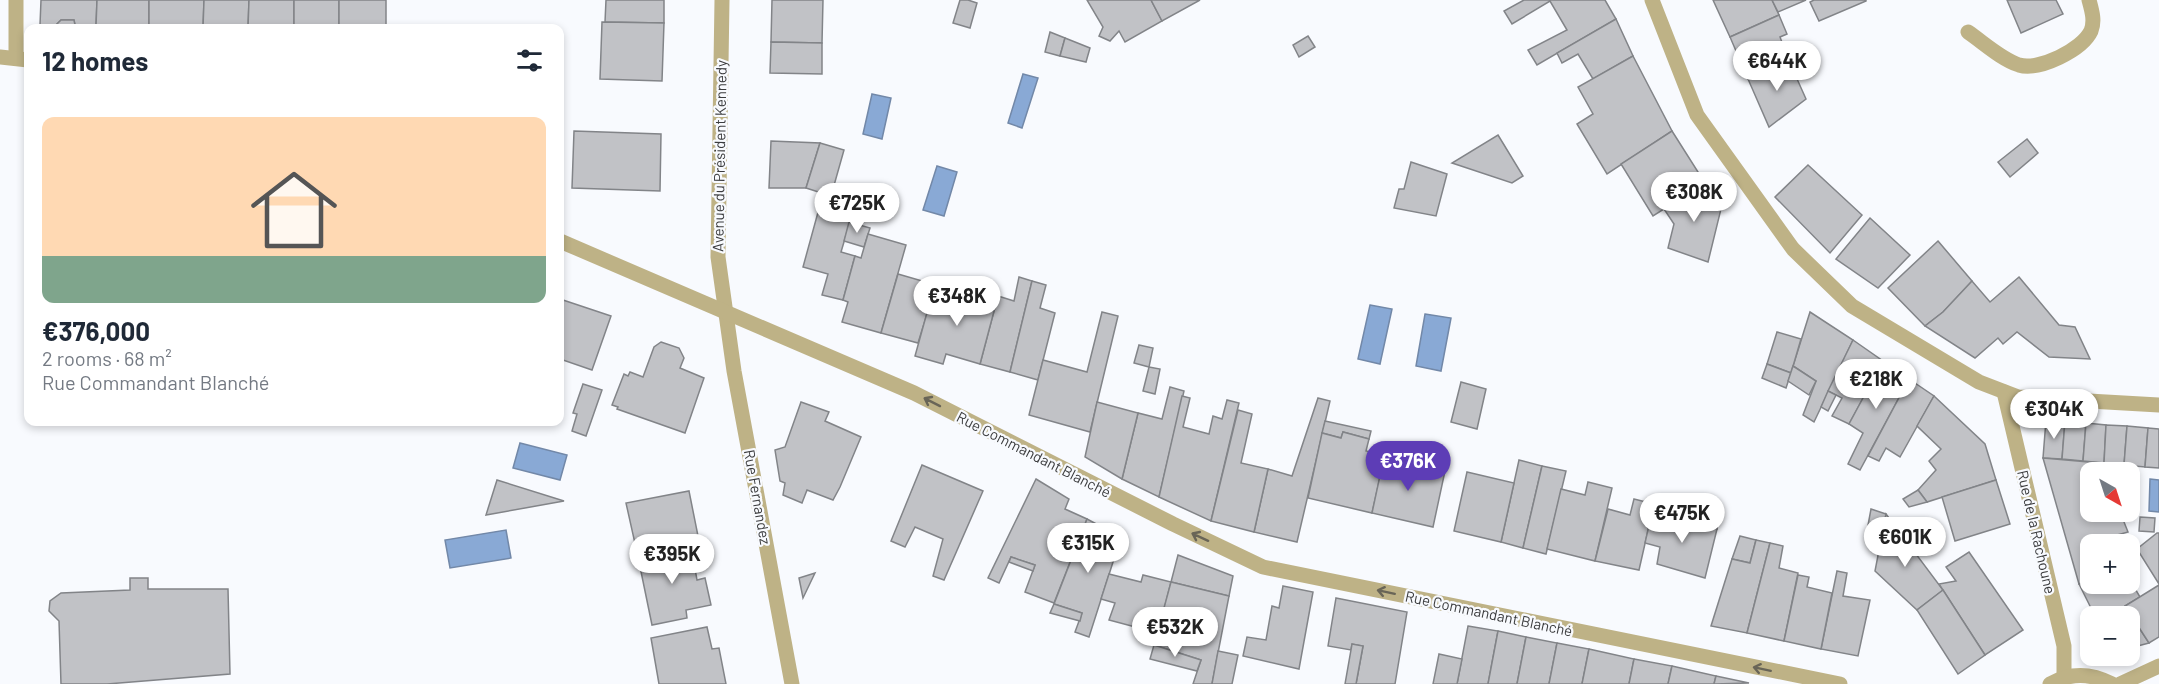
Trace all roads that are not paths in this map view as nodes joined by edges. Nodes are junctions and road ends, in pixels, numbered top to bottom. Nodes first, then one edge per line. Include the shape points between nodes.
1 (16, 0) edge
2 (722, 0) edge
3 (1652, 0) edge
4 (2089, 0) edge
5 (1968, 32) dead end
6 (0, 57) edge
7 (22, 58) edge
8 (564, 243) edge
9 (724, 311) junction
10 (2004, 392) junction
11 (2159, 405) edge
12 (2159, 666) edge
13 (2064, 677) junction
14 (792, 684) edge
15 (1840, 684) edge
16 (2050, 684) edge
17 (2112, 684) edge
18 (2120, 684) edge

1 - 7 street
2 - 9 street, Avenue du Président Kennedy via 718,257
3 - 10 street via 1697,115 1793,249 1852,306 1979,382
4 - 5 street via 2094,17 2084,41 2068,53 2035,66 2020,65
6 - 7 street
8 - 9 street, Rue Commandant Blanché
9 - 14 street, Rue Fernandez
15 -> 9 street, Rue Commandant Blanché via 1263,567 914,393
10 - 11 street via 2018,398
10 - 13 street, Rue de la Rachoune via 2064,646
12 - 18 street
13 - 16 street
13 - 17 street via 2082,674

